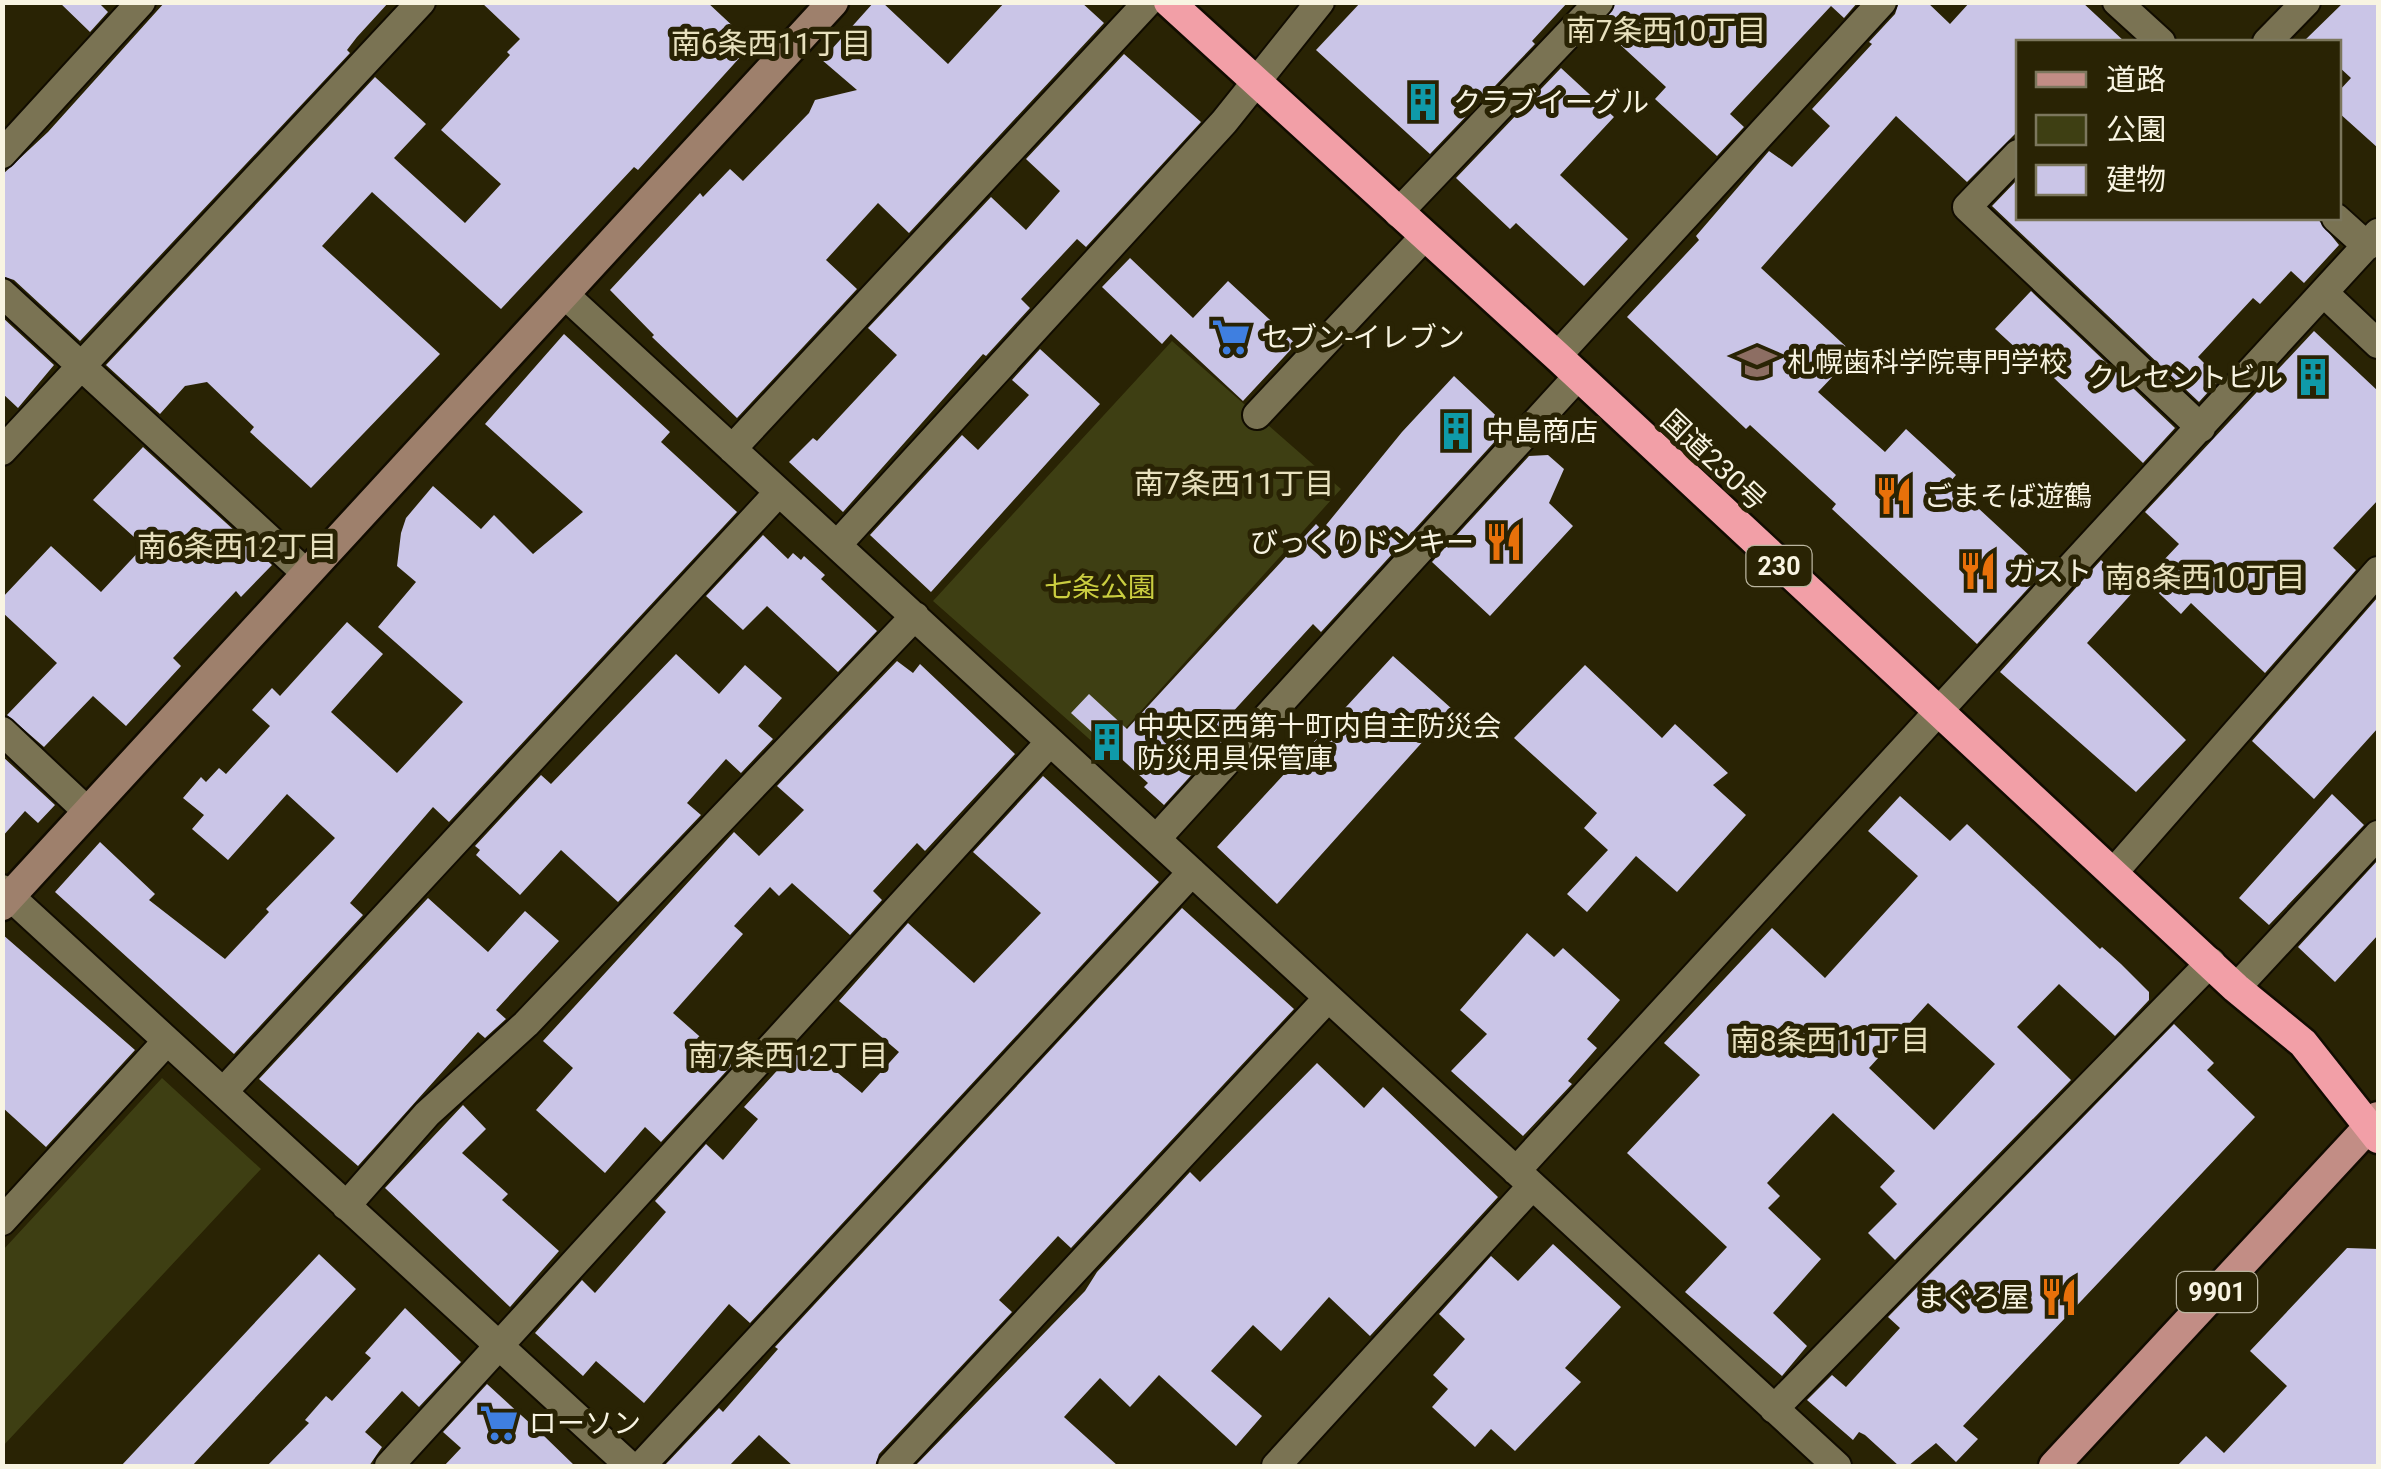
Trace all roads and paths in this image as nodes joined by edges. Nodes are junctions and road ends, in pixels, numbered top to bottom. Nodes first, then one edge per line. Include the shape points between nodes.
1 (142, 2) edge
2 (422, 2) edge
3 (833, 2) edge
4 (1148, 2) edge
5 (1169, 2) edge
6 (1320, 2) edge
7 (1599, 2) edge
8 (1882, 2) edge
9 (2117, 2) edge
10 (2306, 2) edge
11 (2144, 37) edge
12 (2269, 40) edge
13 (1254, 82) junction
14 (2, 154) edge
15 (2016, 156) edge
16 (1398, 213) junction
17 (2339, 220) edge
18 (1424, 237) junction
19 (2373, 240) edge
20 (2324, 293) junction
21 (2, 294) edge
22 (564, 294) junction
23 (2378, 344) edge
24 (1568, 365) junction
25 (82, 366) junction
26 (1257, 415) dead end
27 (2201, 428) junction
28 (732, 449) junction
29 (2, 451) edge
30 (779, 492) junction
31 (837, 546) junction
32 (2378, 572) edge
33 (307, 574) junction
34 (915, 616) junction
35 (1938, 714) junction
36 (2, 731) edge
37 (1050, 742) junction
38 (88, 812) junction
39 (2378, 835) edge
40 (1157, 838) junction
41 (1192, 872) junction
42 (2113, 873) junction
43 (5, 897) edge
44 (2211, 962) junction
45 (2236, 988) junction
46 (1328, 998) junction
47 (167, 1041) junction
48 (223, 1092) junction
49 (2376, 1127) edge
50 (1524, 1178) junction
51 (346, 1206) junction
52 (2, 1221) edge
53 (500, 1347) junction
54 (1774, 1409) junction
55 (389, 1466) edge
56 (630, 1466) edge
57 (641, 1466) edge
58 (892, 1466) edge
59 (1276, 1466) edge
60 (1837, 1466) edge
61 (2054, 1466) edge

1 - 14 street
2 - 25 street
3 - 22 street
4 - 28 street
5 - 13 highway, 国道230号 / 230
6 - 13 street
7 - 16 street
8 - 24 street
9 - 11 street
10 - 12 street
13 - 16 highway, 国道230号 / 230
13 - 31 street
15 - 27 street via 1967,207
16 - 18 highway, 国道230号 / 230
17 - 19 street
18 - 24 highway, 国道230号 / 230
18 - 26 street
19 - 20 street
20 - 23 street
20 - 27 street
21 - 25 street
22 - 28 street
22 - 33 street
24 - 35 highway, 国道230号 / 230
24 - 40 street
25 - 29 street
25 - 33 street
27 - 35 street
28 - 30 street
30 - 31 street
30 - 48 street
31 - 34 street
32 - 42 street
33 - 38 street
34 - 37 street
34 - 51 street via 526,1024 427,1114
35 - 42 highway, 国道230号 / 230
35 - 50 street
36 - 38 street
37 - 40 street
37 - 53 street
38 - 43 street
39 - 45 street
40 - 41 street
41 - 46 street
41 - 57 street
42 - 44 highway, 国道230号 / 230
43 - 47 street
44 - 45 highway, 国道230号 / 230
44 - 54 street
45 - 49 highway, 国道230号 / 230 via 2303,1043
46 - 50 street
46 - 58 street
47 - 48 street
47 - 52 street
48 - 51 street
49 - 61 main road, 9901
50 - 54 street
50 - 59 street
51 - 53 street
53 - 55 street
53 - 56 street
54 - 60 street

